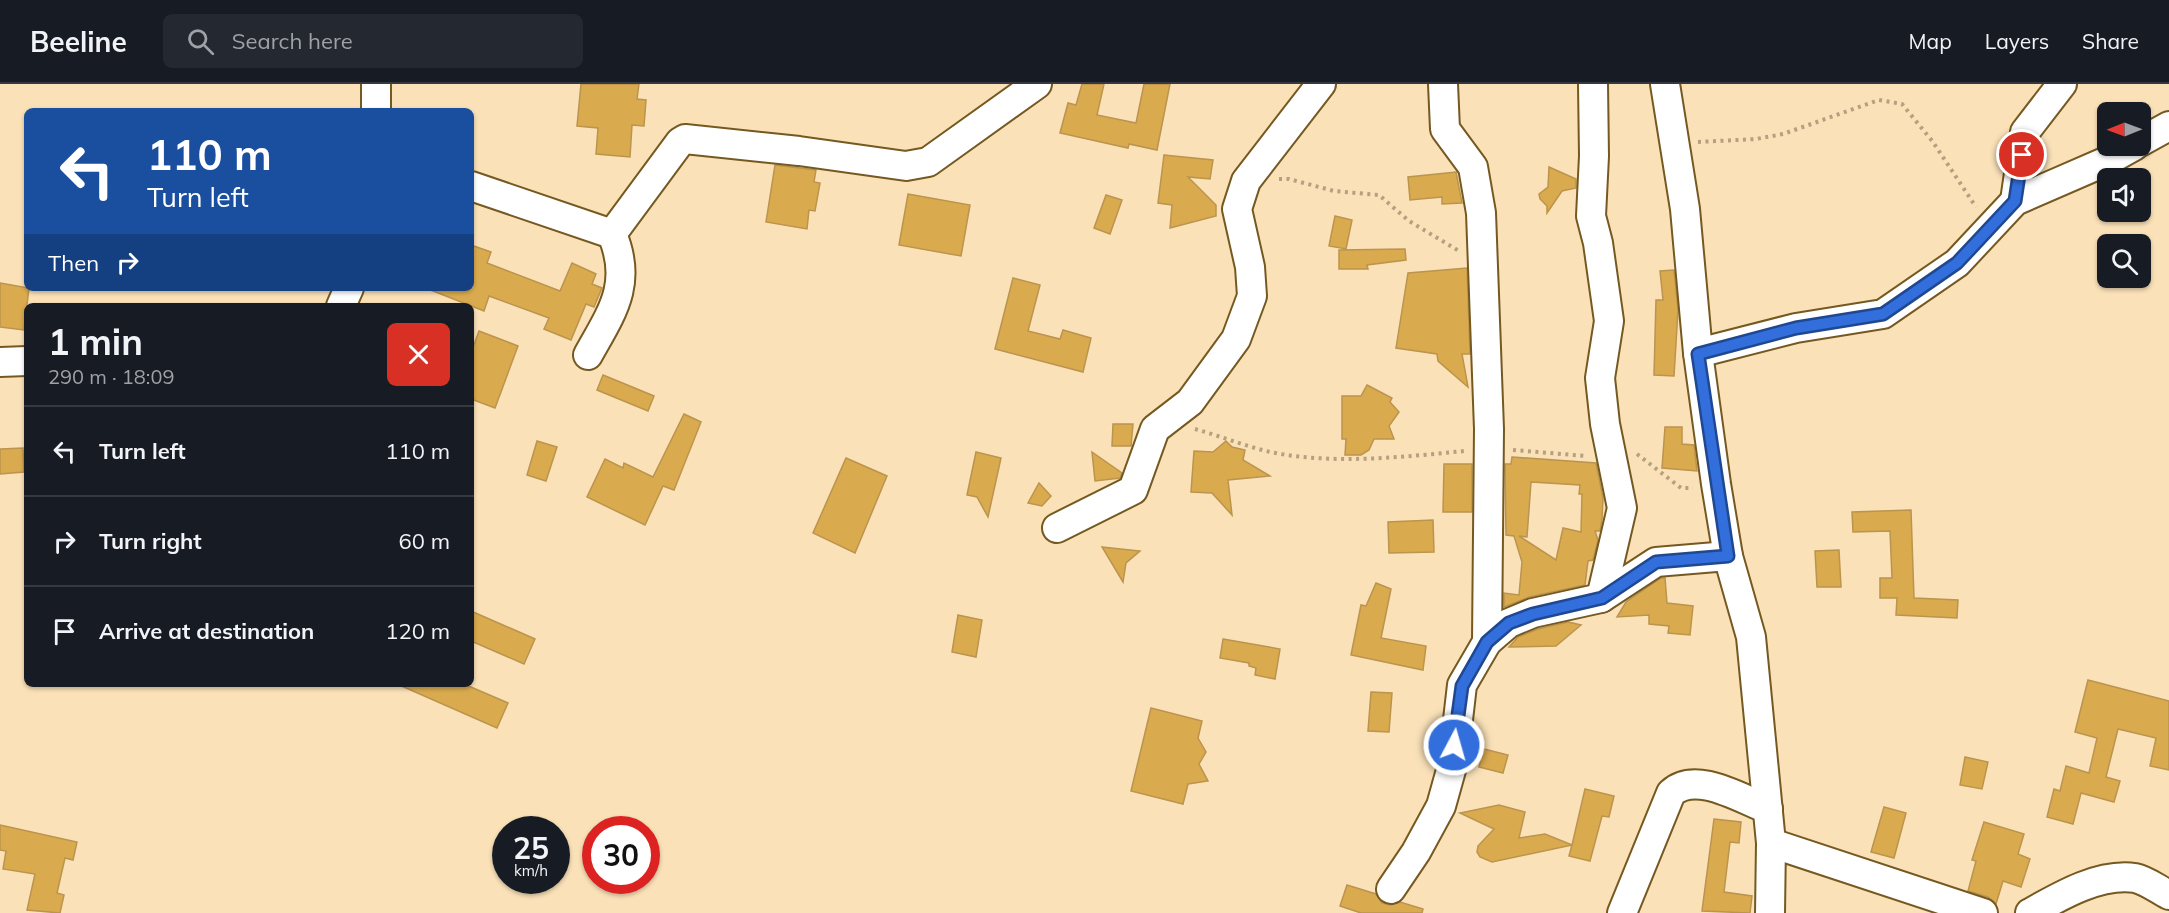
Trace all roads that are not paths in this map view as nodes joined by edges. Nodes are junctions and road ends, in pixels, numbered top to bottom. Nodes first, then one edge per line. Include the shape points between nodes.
1 (376, 84) edge
2 (1037, 84) edge
3 (1321, 84) edge
4 (1443, 84) edge
5 (1593, 84) edge
6 (1665, 84) edge
7 (2062, 84) edge
8 (376, 108) edge
9 (2169, 126) edge
10 (2151, 136) edge
11 (2116, 156) edge
12 (474, 187) edge
13 (2015, 201) junction
14 (612, 234) junction
15 (1698, 354) junction
16 (588, 355) dead end
17 (24, 361) edge
18 (0, 362) edge
19 (1057, 528) dead end
20 (1728, 556) junction
21 (1602, 598) junction
22 (1487, 642) junction
23 (1768, 809) junction
24 (1771, 843) junction
25 (1391, 889) dead end
26 (2169, 895) edge
27 (1622, 913) edge
28 (1770, 913) edge
29 (1983, 913) edge
30 (2030, 913) edge

1 - 8 street
2 - 14 street via 928,162 917,165 685,139
3 - 19 street via 1246,181 1237,209 1252,296 1236,339 1190,402 1165,420 1151,437 1132,490
4 - 22 street via 1445,129 1473,168 1481,213 1488,358
5 - 21 street via 1591,216 1609,321 1600,378 1622,508
6 - 15 street via 1685,209
7 - 13 street via 2025,132
9 - 10 street
11 - 13 street
12 - 14 street
13 - 15 street via 1957,263 1883,314 1796,328
14 - 16 street via 622,283
15 - 20 street
17 - 18 street
20 - 21 street via 1656,562
20 - 23 street via 1751,637
21 - 22 street via 1509,623
22 - 25 street via 1462,686 1453,763 1441,806
23 - 24 street
23 - 27 street via 1702,784 1679,786 1671,793
24 - 28 street
24 - 29 street
26 - 30 street via 2137,878 2109,879

